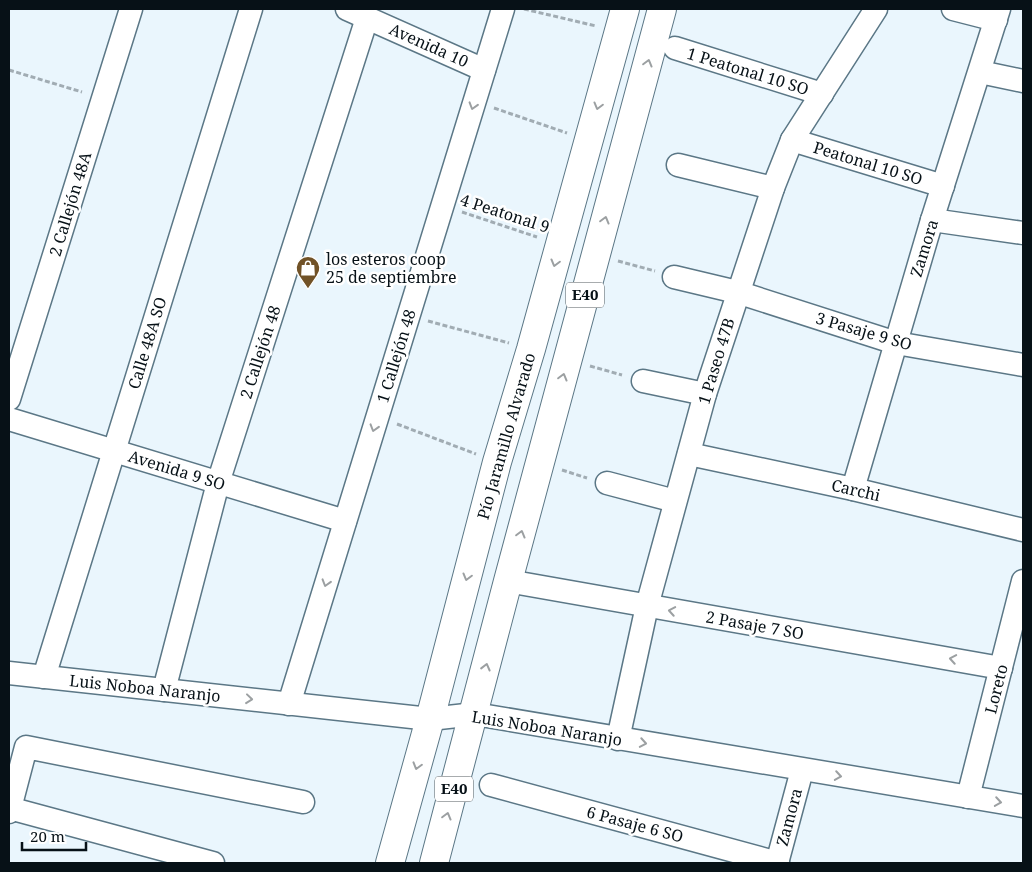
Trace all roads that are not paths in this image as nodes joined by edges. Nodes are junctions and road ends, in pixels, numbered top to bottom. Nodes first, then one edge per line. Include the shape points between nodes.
1 (131, 9) edge
2 (251, 9) edge
3 (503, 9) edge
4 (662, 9) edge
5 (876, 9) edge
6 (953, 9) edge
7 (357, 13) edge
8 (998, 14) edge
9 (622, 20) edge
10 (675, 48) dead end
11 (484, 70) junction
12 (980, 72) junction
13 (1023, 81) edge
14 (822, 94) junction
15 (792, 140) junction
16 (678, 165) dead end
17 (944, 186) junction
18 (773, 188) junction
19 (932, 220) junction
20 (1023, 233) edge
21 (674, 277) road end
22 (738, 292) junction
23 (896, 343) junction
24 (1023, 365) edge
25 (643, 381) road end
26 (705, 394) junction
27 (9, 399) edge
28 (9, 419) edge
29 (114, 451) junction
30 (689, 454) junction
31 (218, 483) junction
32 (607, 483) road end
33 (853, 489) junction
34 (675, 501) junction
35 (345, 521) junction
36 (1023, 530) edge
37 (508, 581) junction
38 (1023, 581) edge
39 (647, 606) junction
40 (1001, 668) junction
41 (9, 673) edge
42 (44, 677) junction
43 (164, 690) junction
44 (289, 704) junction
45 (474, 714) junction
46 (430, 719) junction
47 (618, 739) junction
48 (802, 770) junction
49 (491, 785) dead end
50 (968, 797) junction
51 (302, 802) dead end
52 (1023, 806) edge
53 (9, 810) edge
54 (213, 863) edge
55 (390, 863) edge
56 (434, 863) edge
57 (777, 863) edge

1 - 27 street, 2 Callejón 48A
2 - 29 street, Calle 48A SO
3 - 11 street, 1 Callejón 48
37 -> 4 highway, E40
5 - 14 street, 1 Paseo 47B
6 - 8 street
7 - 11 street, Avenida 10
7 - 31 street, 2 Callejón 48
8 - 12 street, Zamora
9 -> 46 highway, Pío Jaramillo Alvarado / E40 via 497,462
10 - 14 street, 1 Peatonal 10 SO
11 -> 35 street, 1 Callejón 48
12 - 13 street
12 - 17 street, Zamora
14 - 15 street, 1 Paseo 47B
15 - 17 street, Peatonal 10 SO
15 - 18 street, 1 Paseo 47B
16 - 18 street
17 - 19 street, Zamora
18 - 22 street, 1 Paseo 47B
19 - 20 street
19 - 23 street, Zamora
21 - 22 street, 3 Pasaje 9 SO
22 - 23 street, 3 Pasaje 9 SO
22 - 26 street, 1 Paseo 47B
23 - 24 street, 3 Pasaje 9 SO
23 - 33 street, Zamora
25 - 26 street
26 - 30 street, 1 Paseo 47B
28 - 29 street, Avenida 9 SO
29 - 31 street, Avenida 9 SO
29 - 42 street, Calle 48A SO
30 - 33 street, Carchi
30 - 34 street, 1 Paseo 47B
31 - 35 street, Avenida 9 SO
31 - 43 street, 2 Callejón 48
32 - 34 street
33 - 36 street, Carchi
34 - 39 street, 1 Paseo 47B
35 -> 44 street, 1 Callejón 48
37 - 39 street, 2 Pasaje 7 SO
45 -> 37 highway, E40
38 - 40 street, Loreto
40 -> 39 street, 2 Pasaje 7 SO
39 - 47 street, 1 Paseo 47B
40 - 50 street, Loreto
41 - 42 street, Luis Noboa Naranjo
42 - 43 street, Luis Noboa Naranjo
43 -> 44 street, Luis Noboa Naranjo
44 - 46 street, Luis Noboa Naranjo
45 - 46 street, Luis Noboa Naranjo
45 - 47 street, Luis Noboa Naranjo
56 -> 45 highway, E40
46 -> 55 highway, Pío Jaramillo Alvarado / E40
47 -> 48 street, Luis Noboa Naranjo
48 -> 50 street, Luis Noboa Naranjo
48 - 57 street, Zamora
49 - 57 street, 6 Pasaje 6 SO
50 -> 52 street, Luis Noboa Naranjo
51 - 53 street via 26,747
53 - 54 street

